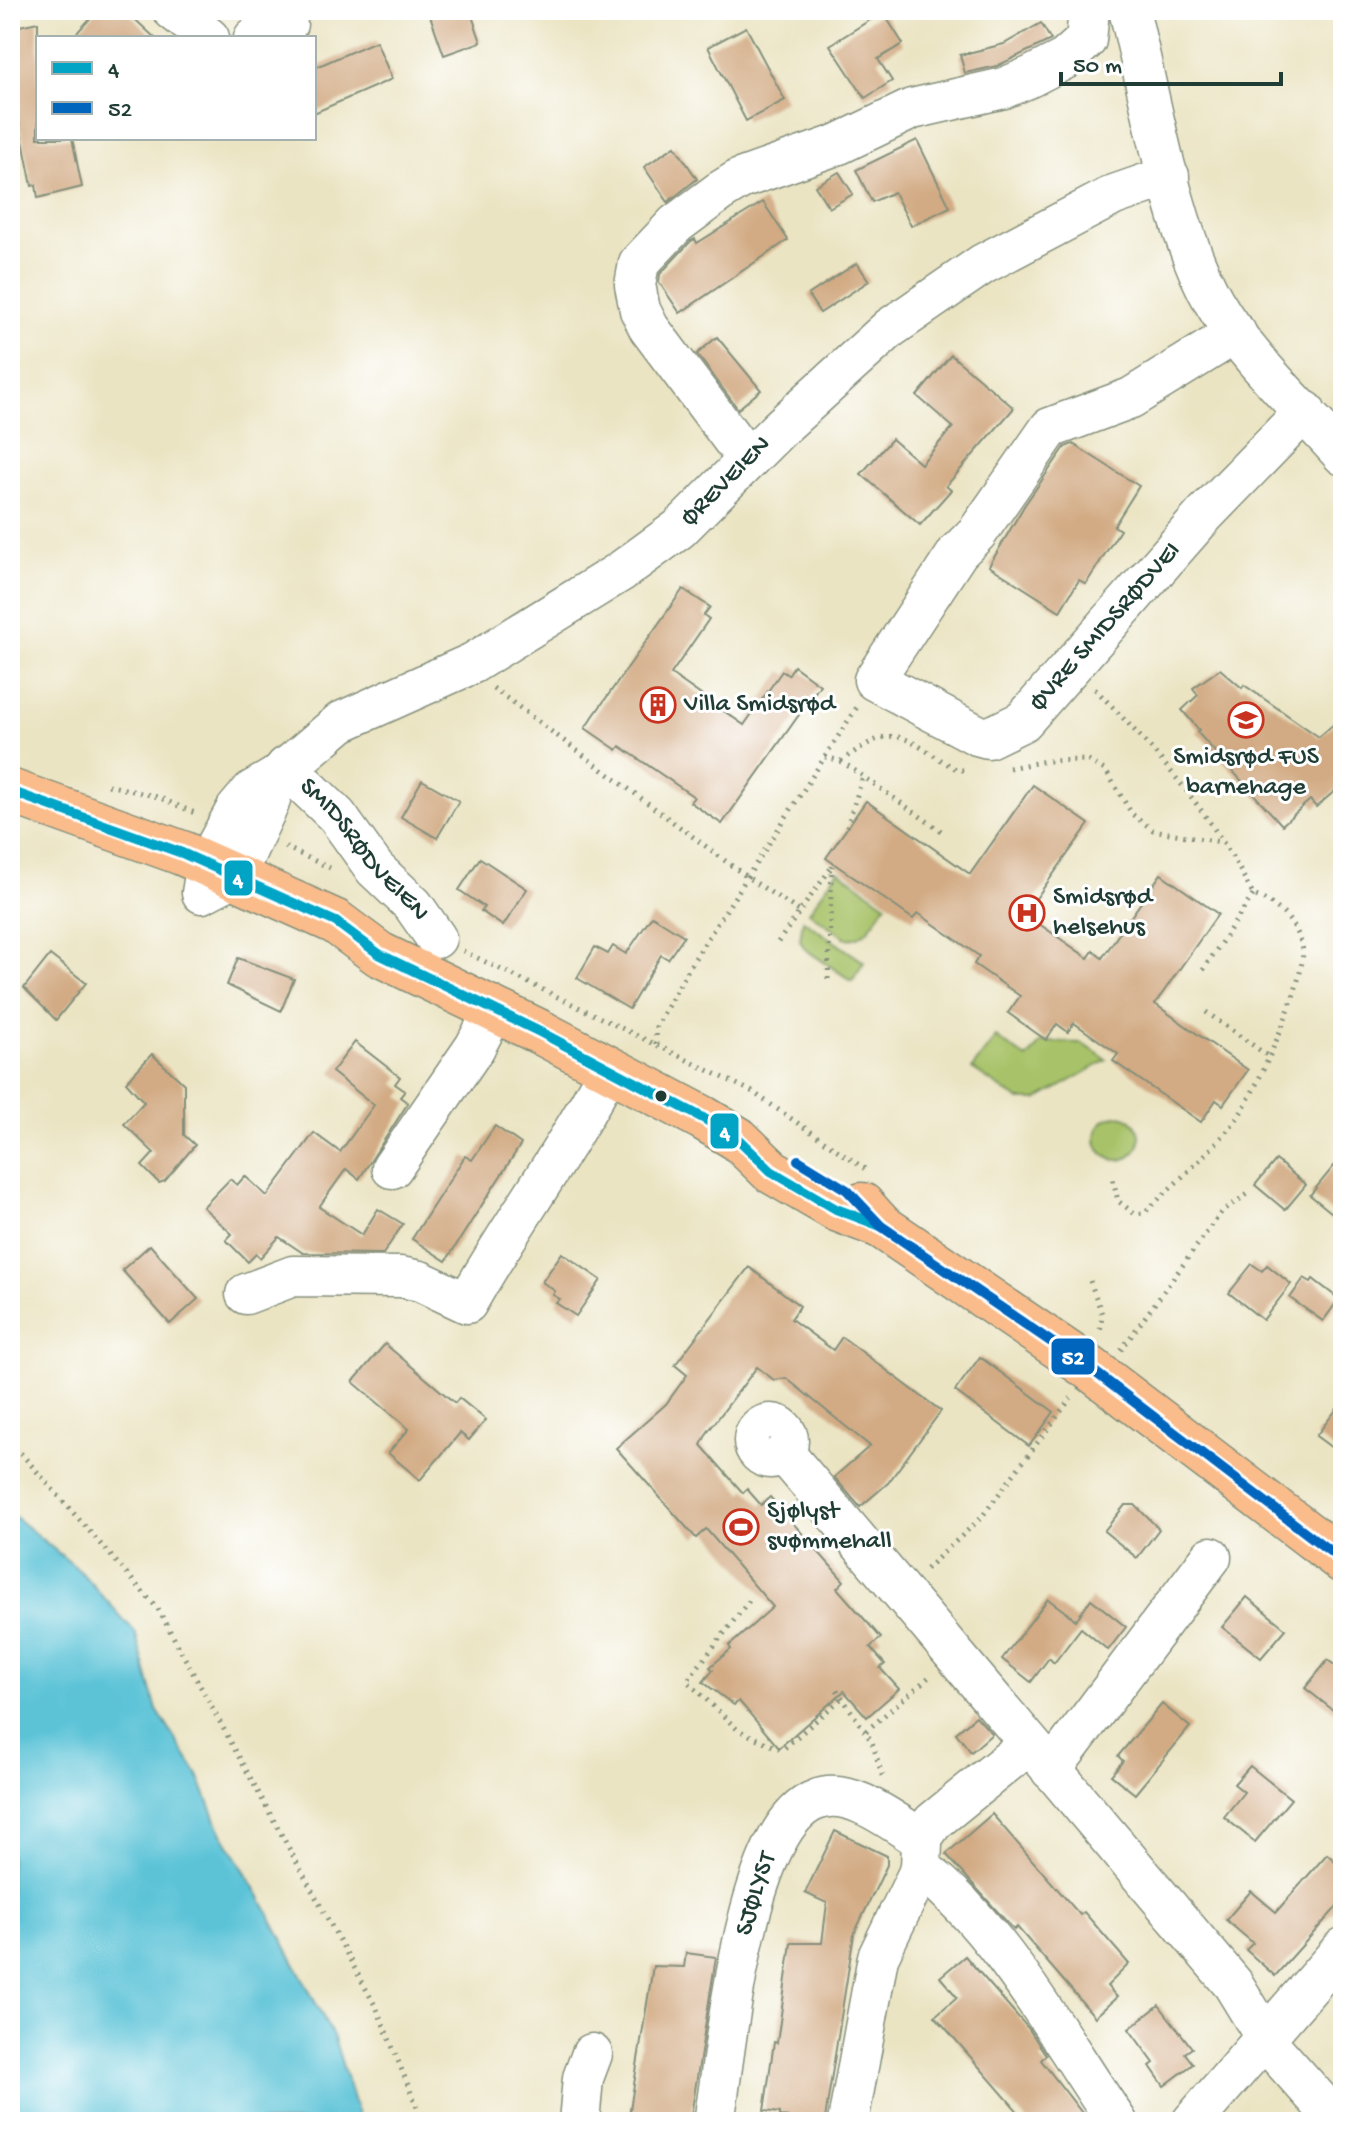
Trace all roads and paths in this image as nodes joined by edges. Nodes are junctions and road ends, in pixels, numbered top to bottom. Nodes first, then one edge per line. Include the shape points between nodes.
1 (173, 10) edge
2 (1089, 10) edge
3 (1129, 10) edge
4 (206, 36) edge
5 (1169, 176) junction
6 (1236, 333) junction
7 (1305, 411) junction
8 (1343, 455) edge
9 (748, 460) junction
10 (473, 663) junction
11 (1072, 667) junction
12 (874, 680) junction
13 (825, 757) junction
14 (841, 761) junction
15 (971, 770) dead end
16 (997, 771) dead end
17 (281, 772) junction
18 (863, 776) junction
19 (10, 791) edge
20 (10, 817) edge
21 (847, 827) dead end
22 (944, 833) dead end
23 (1221, 842) junction
24 (215, 877) junction
25 (747, 877) junction
26 (1253, 895) junction
27 (799, 911) junction
28 (436, 938) dead end
29 (778, 942) dead end
30 (1203, 970) dead end
31 (828, 979) dead end
32 (495, 1009) junction
33 (1206, 1012) dead end
34 (656, 1044) dead end
35 (1268, 1056) junction
36 (609, 1068) junction
37 (392, 1168) dead end
38 (1113, 1179) dead end
39 (1248, 1194) dead end
40 (1090, 1281) dead end
41 (246, 1294) dead end
42 (1104, 1352) junction
43 (10, 1441) edge
44 (784, 1453) dead end
45 (1211, 1557) dead end
46 (1343, 1561) edge
47 (901, 1591) junction
48 (749, 1601) dead end
49 (837, 1690) dead end
50 (908, 1695) dead end
51 (843, 1697) junction
52 (866, 1731) junction
53 (1039, 1758) junction
54 (880, 1814) junction
55 (921, 1853) junction
56 (1343, 1948) edge
57 (1266, 2039) junction
58 (592, 2054) dead end
59 (423, 2122) edge
60 (579, 2122) edge
61 (714, 2122) edge
62 (848, 2122) edge
63 (1117, 2122) edge
64 (1192, 2122) edge
65 (1338, 2122) edge

1 - 4 street
2 - 9 street via 1086,40 1065,59 1004,88 912,109 839,144 740,179 676,224 639,263 635,285 649,328
3 - 5 street
5 - 6 street via 1200,274
5 - 9 street, ØREVEIEN via 1114,195 983,264 890,328
6 - 7 street
6 - 12 street via 1131,398 1050,428 958,552
7 - 8 street
7 - 11 street, ØVRE SMIDSRØDVEI via 1213,505
9 - 10 street, ØREVEIEN via 679,529 632,564
10 - 17 street, ØREVEIEN via 341,722
10 - 25 path via 495,690
11 - 12 street, ØVRE SMIDSRØDVEI via 1023,721 988,738
11 - 23 path via 1193,797
12 - 13 path
13 - 14 path
13 - 25 path
14 - 15 path via 874,738 900,735 958,770
14 - 18 path
16 - 23 path via 1087,760 1106,771 1132,814 1153,830
17 - 24 street via 261,823
17 - 28 street, SMIDSRØDVEIEN via 337,816
18 - 21 path
18 - 22 path
19 - 24 main road, SMIDSRØDVEIEN
20 - 24 main road, SMIDSRØDVEIEN
23 - 26 path
24 - 32 main road, SMIDSRØDVEIEN via 324,943 379,954
25 - 27 path
25 - 34 path via 656,1027
26 - 30 path
26 - 35 path via 1288,916 1303,948 1292,1007
27 - 29 path
27 - 31 path via 833,864
32 - 36 main road, SMIDSRØDVEIEN
32 - 37 street
33 - 35 path
35 - 38 path via 1233,1125 1144,1213 1135,1214 1118,1201
36 - 41 street via 589,1110 467,1303 401,1277 293,1276
36 - 42 main road, SMIDSRØDVEIEN via 738,1139 795,1158 847,1190 881,1226
39 - 42 path via 1223,1210
40 - 42 path via 1102,1314
42 - 46 main road, SMIDSRØDVEIEN
42 - 47 path via 981,1518
43 - 59 path via 158,1609 377,2009
44 - 47 street
45 - 53 street
47 - 53 street
48 - 51 path via 687,1681 738,1730 782,1750
49 - 51 path
50 - 52 path
51 - 52 path
52 - 54 path via 884,1780
53 - 55 street via 933,1822
53 - 57 street via 1233,1984
54 - 55 street, SJØLYST
54 - 61 street, SJØLYST via 837,1798 816,1799 772,1843 752,1899
55 - 62 street via 878,1957
55 - 63 street, SJØLYST via 1008,1964
56 - 57 street
57 - 64 street
57 - 65 street
58 - 60 street via 583,2078

